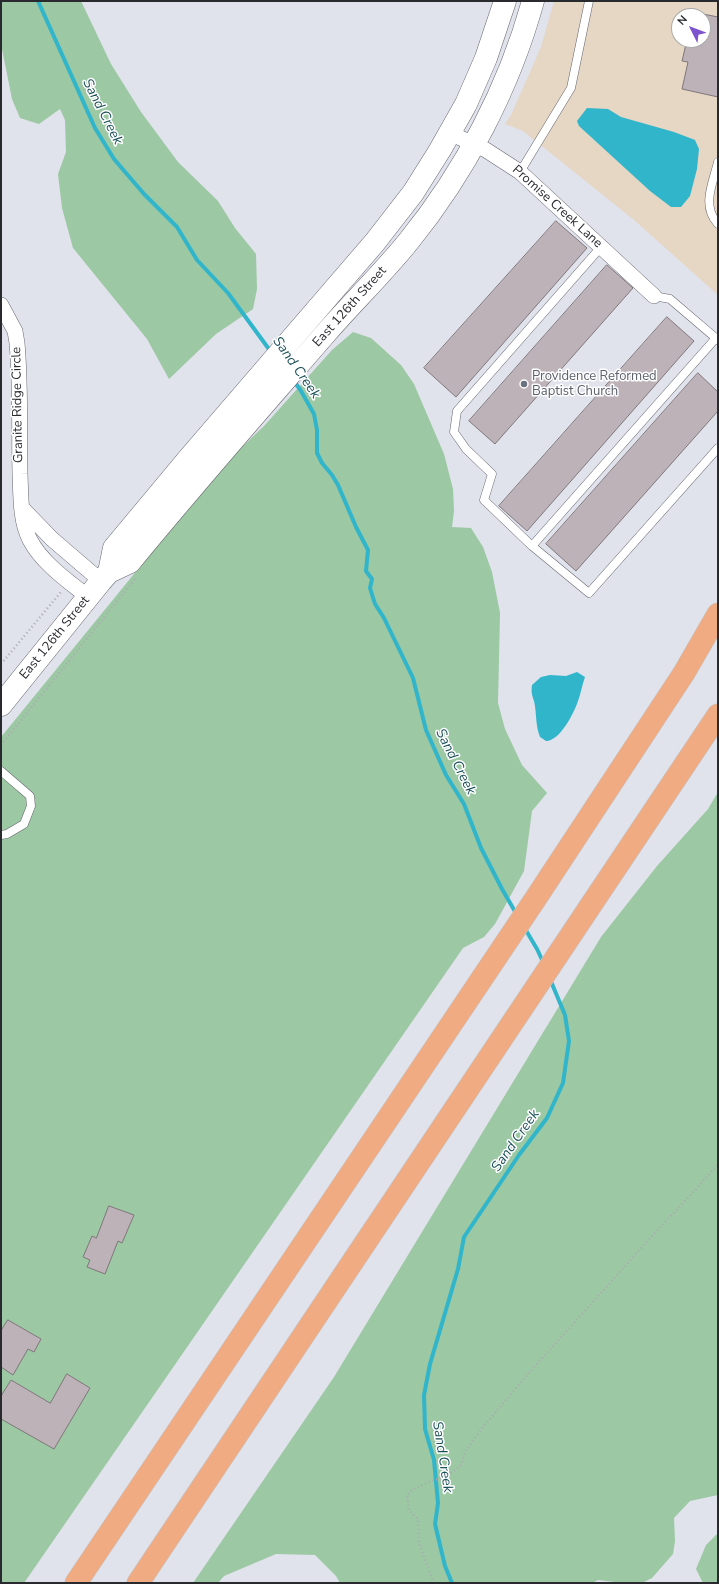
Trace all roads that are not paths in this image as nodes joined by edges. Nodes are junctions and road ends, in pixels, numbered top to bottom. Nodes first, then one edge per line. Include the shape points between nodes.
1 (505, 1) edge
2 (532, 1) edge
3 (589, 1) edge
4 (450, 133) junction
5 (473, 144) junction
6 (718, 162) edge
7 (520, 172) junction
8 (718, 224) edge
9 (601, 247) junction
10 (654, 296) joint
11 (1, 305) edge
12 (717, 339) edge
13 (718, 448) edge
14 (22, 508) junction
15 (532, 546) junction
16 (105, 576) junction
17 (88, 597) junction
18 (718, 614) edge
19 (1, 705) edge
20 (718, 714) edge
21 (1, 771) edge
22 (1, 835) edge
23 (76, 1583) edge
24 (138, 1583) edge

1 - 4 main road, East 126th Street via 486,58
2 - 5 main road, East 126th Street via 504,83
3 - 7 lane via 571,88
4 - 5 street, Promise Creek Lane
4 - 16 main road, East 126th Street via 413,193 375,242 114,548
5 - 7 street, Promise Creek Lane
5 - 16 main road, East 126th Street via 436,205 408,242 258,410 130,562
6 - 8 lane via 708,202 709,211
7 - 9 street, Promise Creek Lane
9 - 10 street, Promise Creek Lane
9 - 15 lane via 457,411 454,432 466,449 492,474 484,500
10 - 12 lane via 670,299
11 - 14 street, Granite Ridge Circle via 15,331 18,343
12 - 15 lane
13 - 15 lane via 589,593
14 - 16 street via 52,539
14 - 17 street, Granite Ridge Circle via 24,527 38,552
16 - 17 main road, East 126th Street
17 - 19 main road, East 126th Street
18 - 23 highway via 684,673 536,898
20 - 24 highway
21 - 22 lane via 30,796 31,806 24,824

